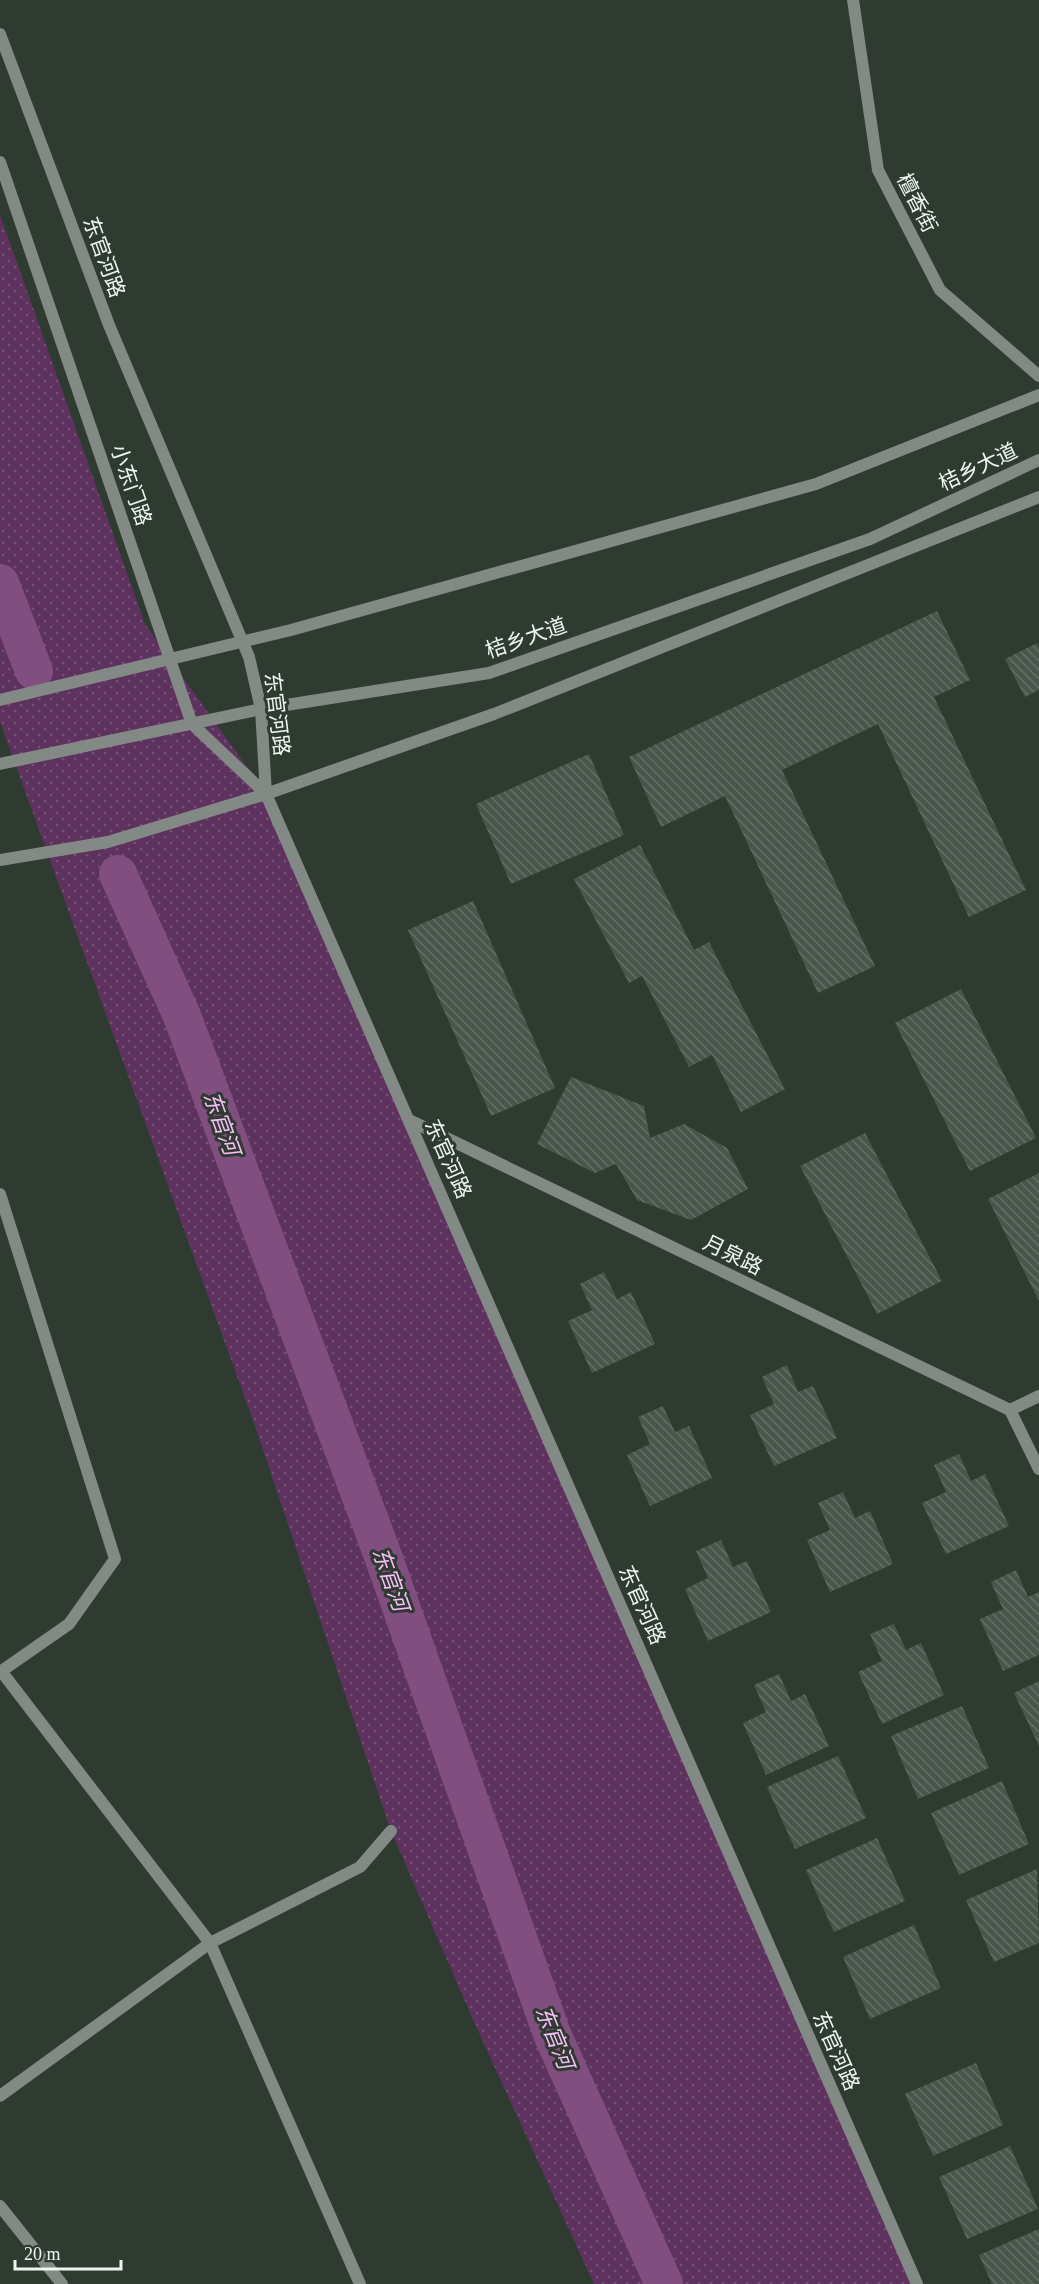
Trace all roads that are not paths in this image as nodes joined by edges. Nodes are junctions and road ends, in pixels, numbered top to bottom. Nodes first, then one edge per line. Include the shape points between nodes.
1 (852, 0) edge
2 (0, 33) edge
3 (0, 162) edge
4 (1039, 376) edge
5 (1039, 395) edge
6 (1039, 460) edge
7 (1039, 497) edge
8 (243, 641) junction
9 (170, 659) junction
10 (0, 700) edge
11 (261, 709) junction
12 (192, 723) junction
13 (0, 764) edge
14 (266, 794) junction
15 (0, 860) edge
16 (411, 1121) junction
17 (0, 1194) edge
18 (1039, 1396) edge
19 (1010, 1410) junction
20 (1039, 1469) edge
21 (1, 1672) edge
22 (391, 1831) dead end
23 (210, 1943) junction
24 (0, 2096) edge
25 (0, 2206) edge
26 (62, 2284) edge
27 (360, 2284) edge
28 (917, 2284) edge

1 - 4 street, 檀香街 via 878,170 940,290
2 - 8 street, 东官河路 via 109,325
3 - 9 street, 小东门路
5 - 8 street via 816,484
6 - 11 street, 桔乡大道 via 870,539 489,673
7 - 14 street via 494,714
8 - 9 street
8 - 11 street, 东官河路
9 - 10 street
9 - 12 street, 小东门路
11 - 12 street, 桔乡大道
11 - 14 street, 东官河路
12 - 13 street, 桔乡大道
12 - 14 street, 小东门路
14 - 15 street via 108,842
14 - 16 street, 东官河路
16 - 19 street, 月泉路
16 - 28 street, 东官河路
17 - 21 street via 115,1559 69,1624
18 - 19 street
19 - 20 street
21 - 23 street
22 - 23 street via 360,1867
23 - 24 street
23 - 27 street
25 - 26 street

